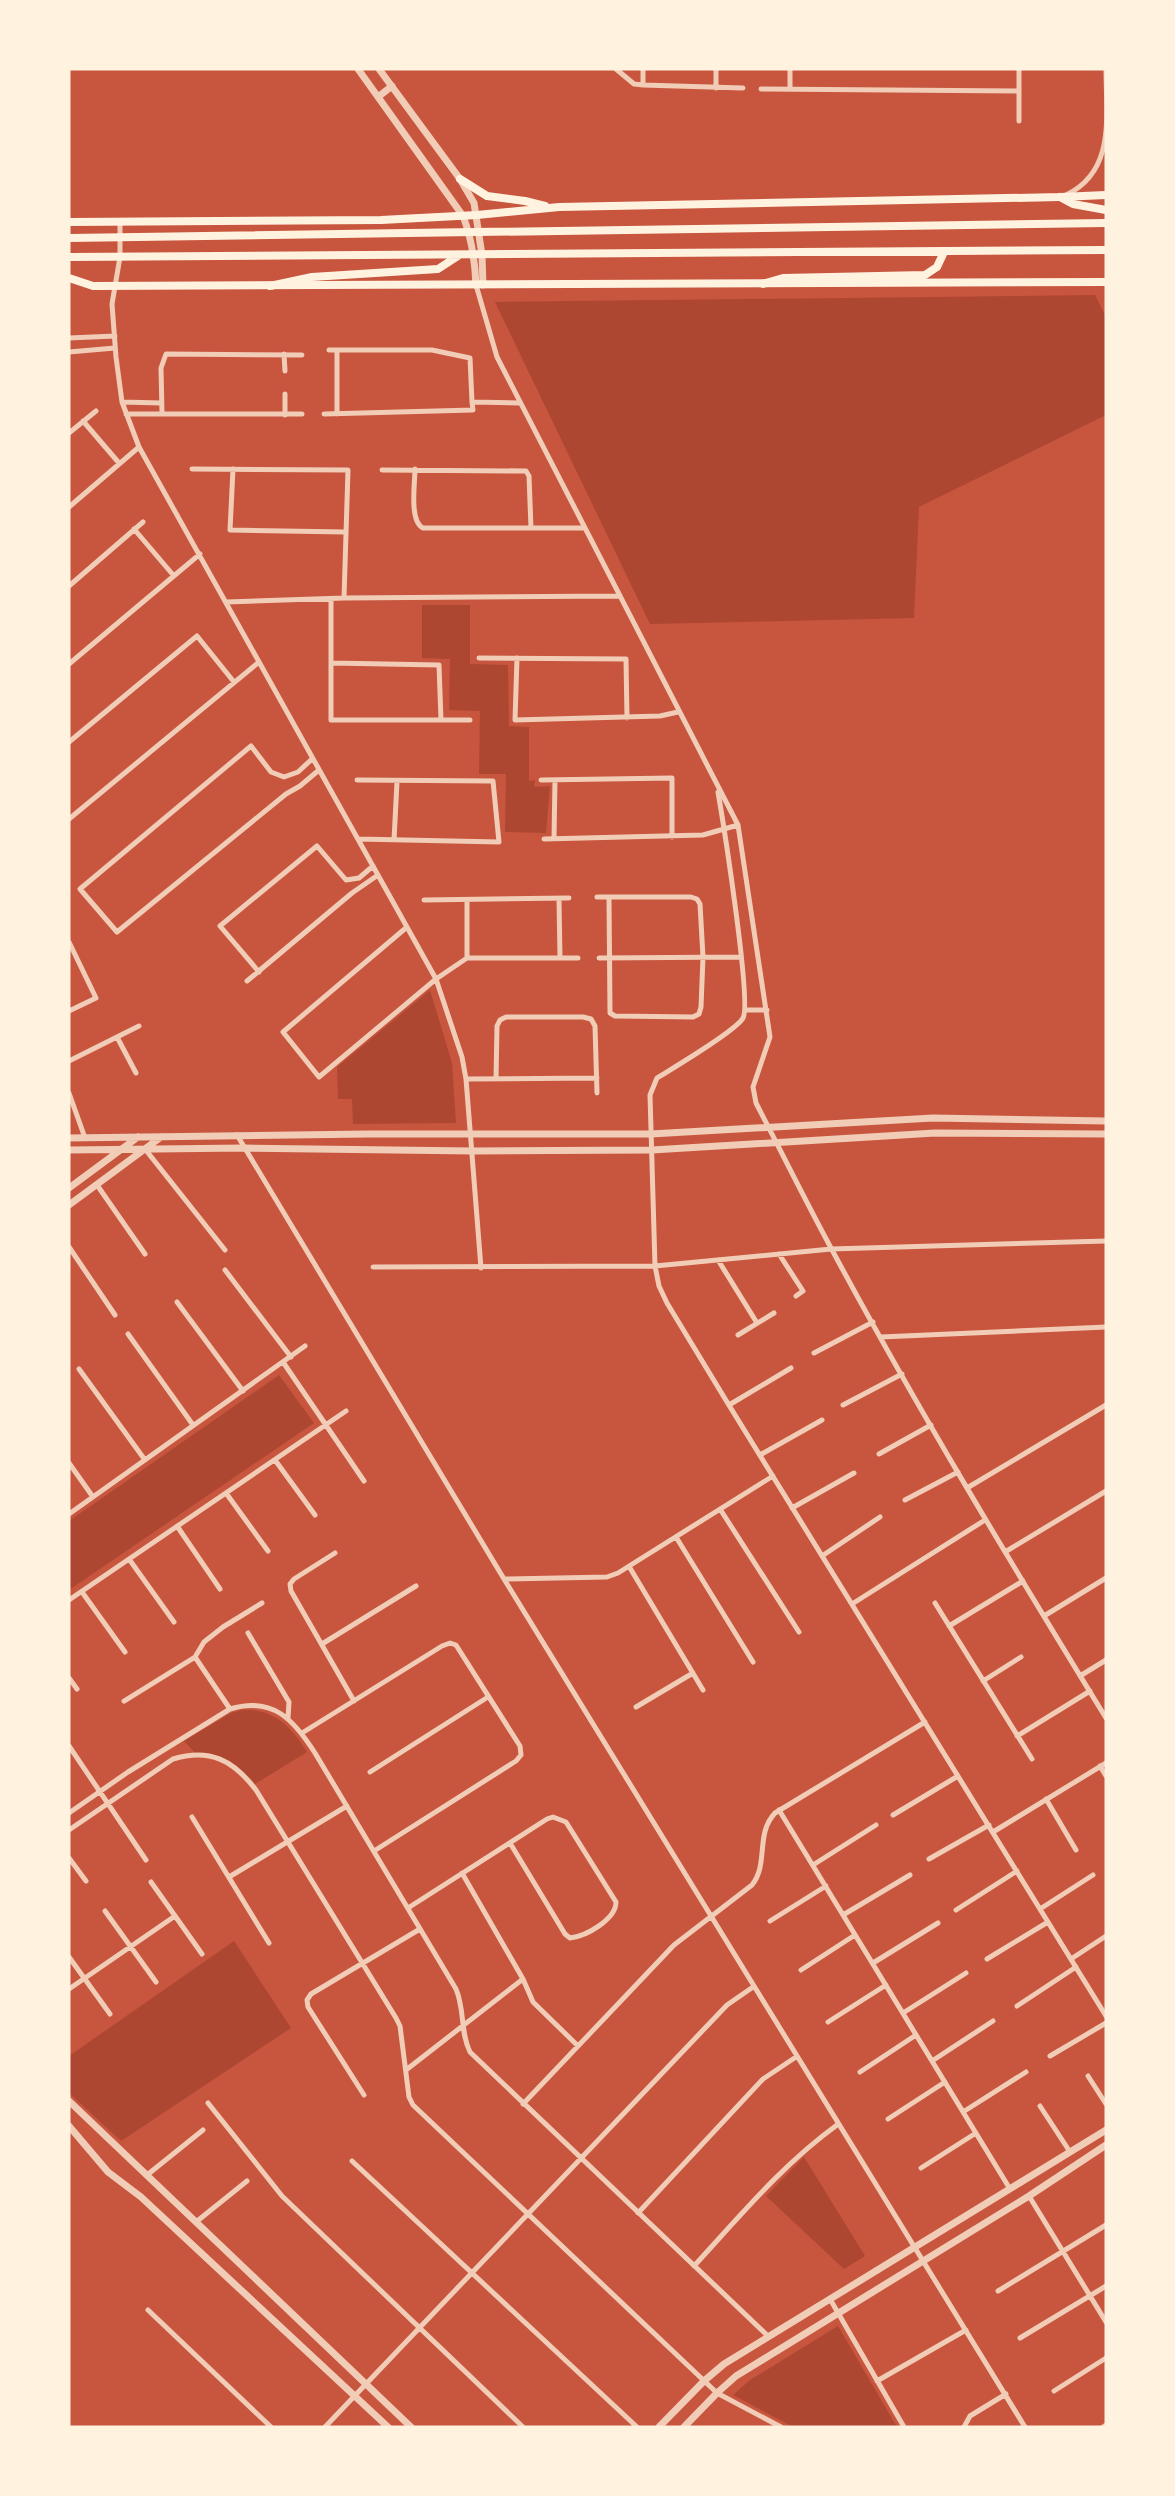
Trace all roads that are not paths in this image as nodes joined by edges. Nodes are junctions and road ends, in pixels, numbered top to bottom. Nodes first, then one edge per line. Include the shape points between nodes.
1 (358, 69) edge
2 (379, 69) edge
3 (616, 69) edge
4 (643, 69) edge
5 (716, 69) edge
6 (790, 69) edge
7 (1019, 69) edge
8 (1106, 69) edge
9 (643, 85) junction
10 (392, 87) junction
11 (716, 88) junction
12 (743, 88) dead end
13 (761, 89) dead end
14 (790, 89) junction
15 (1018, 91) junction
16 (378, 97) junction
17 (1106, 117) edge
18 (1019, 121) dead end
19 (460, 179) junction
20 (1106, 195) edge
21 (1060, 198) junction
22 (549, 208) junction
23 (1106, 210) edge
24 (477, 215) junction
25 (463, 216) junction
26 (69, 222) edge
27 (120, 222) junction
28 (1106, 223) edge
29 (480, 232) junction
30 (470, 233) junction
31 (69, 238) edge
32 (120, 238) junction
33 (1106, 250) edge
34 (944, 252) junction
35 (458, 256) junction
36 (478, 256) junction
37 (69, 257) edge
38 (120, 257) junction
39 (69, 278) edge
40 (1106, 282) edge
41 (763, 284) junction
42 (480, 285) junction
43 (115, 286) junction
44 (270, 286) junction
45 (115, 336) junction
46 (69, 338) edge
47 (116, 348) junction
48 (329, 350) dead end
49 (337, 351) junction
50 (69, 352) edge
51 (284, 354) junction
52 (302, 355) dead end
53 (285, 371) dead end
54 (285, 394) dead end
55 (122, 402) junction
56 (472, 402) junction
57 (161, 403) junction
58 (520, 403) junction
59 (96, 411) dead end
60 (162, 412) junction
61 (126, 414) junction
62 (302, 414) dead end
63 (324, 414) dead end
64 (337, 414) junction
65 (285, 415) junction
66 (83, 421) junction
67 (69, 433) edge
68 (139, 447) junction
69 (119, 463) junction
70 (192, 469) dead end
71 (233, 469) junction
72 (415, 469) junction
73 (382, 470) dead end
74 (69, 507) edge
75 (143, 522) dead end
76 (531, 528) junction
77 (584, 528) junction
78 (134, 529) junction
79 (345, 532) junction
80 (200, 554) junction
81 (174, 576) junction
82 (69, 586) edge
83 (619, 596) junction
84 (344, 598) junction
85 (331, 599) junction
86 (226, 602) junction
87 (479, 658) dead end
88 (517, 658) junction
89 (258, 662) junction
90 (331, 663) junction
91 (69, 664) edge
92 (234, 682) junction
93 (678, 712) junction
94 (627, 718) junction
95 (441, 720) junction
96 (470, 720) dead end
97 (69, 742) edge
98 (312, 759) junction
99 (319, 770) junction
100 (357, 780) dead end
101 (541, 780) dead end
102 (555, 780) junction
103 (397, 782) junction
104 (717, 787) junction
105 (69, 819) edge
106 (738, 825) junction
107 (724, 829) junction
108 (672, 837) junction
109 (358, 839) junction
110 (544, 839) dead end
111 (554, 839) junction
112 (394, 840) junction
113 (373, 866) junction
114 (378, 875) junction
115 (597, 897) dead end
116 (569, 898) dead end
117 (609, 898) junction
118 (559, 899) junction
119 (424, 900) dead end
120 (467, 900) junction
121 (407, 927) junction
122 (69, 942) edge
123 (702, 957) junction
124 (741, 957) junction
125 (467, 958) junction
126 (560, 958) junction
127 (578, 958) dead end
128 (599, 958) dead end
129 (609, 958) junction
130 (259, 972) junction
131 (436, 979) junction
132 (247, 981) dead end
133 (745, 1010) junction
134 (767, 1010) junction
135 (69, 1011) edge
136 (139, 1026) dead end
137 (117, 1037) junction
138 (69, 1061) edge
139 (136, 1073) dead end
140 (597, 1078) junction
141 (466, 1079) junction
142 (495, 1079) junction
143 (69, 1093) edge
144 (597, 1093) dead end
145 (1106, 1121) edge
146 (768, 1127) junction
147 (471, 1134) junction
148 (651, 1134) junction
149 (1106, 1134) edge
150 (237, 1135) junction
151 (163, 1136) junction
152 (138, 1137) junction
153 (69, 1138) edge
154 (85, 1138) junction
155 (776, 1143) junction
156 (244, 1148) junction
157 (145, 1149) junction
158 (69, 1150) edge
159 (120, 1150) junction
160 (651, 1150) junction
161 (473, 1151) junction
162 (97, 1185) junction
163 (69, 1188) edge
164 (69, 1205) edge
165 (1106, 1241) edge
166 (69, 1247) edge
167 (831, 1248) junction
168 (225, 1250) dead end
169 (145, 1254) dead end
170 (779, 1254) junction
171 (718, 1260) junction
172 (655, 1266) junction
173 (373, 1267) dead end
174 (481, 1268) junction
175 (225, 1270) dead end
176 (796, 1296) dead end
177 (177, 1302) dead end
178 (774, 1313) dead end
179 (115, 1315) dead end
180 (873, 1322) junction
181 (757, 1323) junction
182 (1106, 1327) edge
183 (128, 1334) dead end
184 (738, 1335) dead end
185 (881, 1336) junction
186 (305, 1347) dead end
187 (814, 1353) dead end
188 (291, 1357) junction
189 (283, 1362) junction
190 (791, 1368) dead end
191 (80, 1369) dead end
192 (902, 1374) junction
193 (243, 1391) junction
194 (843, 1405) dead end
195 (1106, 1405) edge
196 (729, 1406) junction
197 (346, 1411) dead end
198 (822, 1420) dead end
199 (194, 1425) junction
200 (325, 1425) junction
201 (931, 1425) junction
202 (879, 1454) dead end
203 (760, 1455) junction
204 (145, 1460) junction
205 (275, 1460) junction
206 (69, 1463) edge
207 (958, 1472) junction
208 (854, 1473) dead end
209 (773, 1476) junction
210 (364, 1481) dead end
211 (967, 1488) junction
212 (1106, 1491) edge
213 (226, 1493) junction
214 (93, 1497) junction
215 (905, 1500) dead end
216 (792, 1508) junction
217 (720, 1509) junction
218 (69, 1514) edge
219 (315, 1515) dead end
220 (880, 1517) dead end
221 (985, 1520) junction
222 (177, 1526) junction
223 (676, 1537) junction
224 (268, 1551) dead end
225 (1005, 1552) junction
226 (335, 1553) dead end
227 (822, 1556) junction
228 (129, 1559) junction
229 (630, 1568) junction
230 (1106, 1578) edge
231 (504, 1579) junction
232 (1023, 1581) junction
233 (416, 1586) dead end
234 (220, 1589) dead end
235 (82, 1592) junction
236 (69, 1600) edge
237 (262, 1603) dead end
238 (935, 1603) dead end
239 (852, 1604) junction
240 (1044, 1616) junction
241 (174, 1622) dead end
242 (949, 1626) junction
243 (799, 1632) dead end
244 (249, 1633) dead end
245 (322, 1644) junction
246 (125, 1652) dead end
247 (195, 1657) junction
248 (1021, 1657) dead end
249 (1106, 1660) edge
250 (753, 1662) dead end
251 (693, 1673) junction
252 (1080, 1676) junction
253 (69, 1678) edge
254 (983, 1681) junction
255 (78, 1689) dead end
256 (703, 1690) dead end
257 (1090, 1691) junction
258 (488, 1697) junction
259 (124, 1701) dead end
260 (354, 1701) junction
261 (636, 1707) dead end
262 (230, 1709) junction
263 (288, 1718) junction
264 (1106, 1718) edge
265 (925, 1722) junction
266 (302, 1733) junction
267 (1017, 1736) junction
268 (69, 1746) edge
269 (1032, 1759) dead end
270 (1103, 1765) edge
271 (370, 1772) dead end
272 (958, 1776) junction
273 (1106, 1776) edge
274 (100, 1791) junction
275 (1046, 1799) junction
276 (107, 1803) junction
277 (347, 1806) junction
278 (778, 1810) junction
279 (69, 1813) edge
280 (893, 1815) dead end
281 (192, 1816) dead end
282 (876, 1825) dead end
283 (988, 1825) junction
284 (69, 1830) edge
285 (993, 1832) junction
286 (288, 1842) junction
287 (510, 1844) junction
288 (1076, 1850) dead end
289 (374, 1851) junction
290 (69, 1858) edge
291 (929, 1859) dead end
292 (146, 1860) dead end
293 (813, 1865) junction
294 (1017, 1871) junction
295 (462, 1873) junction
296 (910, 1875) dead end
297 (1093, 1875) dead end
298 (229, 1877) junction
299 (86, 1881) dead end
300 (151, 1882) dead end
301 (826, 1886) junction
302 (408, 1908) junction
303 (1040, 1909) junction
304 (956, 1910) dead end
305 (105, 1911) dead end
306 (843, 1915) junction
307 (175, 1916) junction
308 (710, 1916) junction
309 (770, 1921) dead end
310 (1048, 1922) junction
311 (938, 1923) dead end
312 (420, 1929) junction
313 (855, 1935) junction
314 (1106, 1936) edge
315 (269, 1943) dead end
316 (131, 1947) junction
317 (202, 1954) dead end
318 (69, 1958) edge
319 (987, 1959) dead end
320 (1071, 1959) junction
321 (363, 1962) junction
322 (873, 1963) junction
323 (1076, 1967) junction
324 (801, 1970) dead end
325 (966, 1973) dead end
326 (84, 1978) junction
327 (523, 1979) junction
328 (156, 1982) dead end
329 (886, 1985) junction
330 (753, 1987) junction
331 (69, 1989) edge
332 (1017, 2006) dead end
333 (1104, 2009) edge
334 (903, 2013) junction
335 (110, 2014) dead end
336 (1106, 2016) edge
337 (993, 2021) dead end
338 (828, 2022) dead end
339 (1106, 2023) edge
340 (463, 2026) junction
341 (916, 2035) junction
342 (578, 2046) junction
343 (1050, 2056) dead end
344 (796, 2057) junction
345 (932, 2061) junction
346 (406, 2070) junction
347 (860, 2072) dead end
348 (1026, 2072) dead end
349 (1088, 2076) dead end
350 (945, 2082) junction
351 (364, 2095) dead end
352 (69, 2101) edge
353 (208, 2103) dead end
354 (523, 2104) junction
355 (1106, 2104) edge
356 (1040, 2106) dead end
357 (963, 2112) junction
358 (888, 2119) dead end
359 (837, 2125) junction
360 (69, 2126) edge
361 (202, 2130) dead end
362 (1106, 2130) edge
363 (976, 2133) junction
364 (1106, 2145) edge
365 (1070, 2152) junction
366 (580, 2158) junction
367 (352, 2161) dead end
368 (921, 2168) dead end
369 (147, 2175) junction
370 (247, 2181) dead end
371 (1010, 2189) junction
372 (1029, 2196) junction
373 (638, 2213) junction
374 (527, 2214) junction
375 (196, 2222) junction
376 (1106, 2224) edge
377 (914, 2247) junction
378 (1063, 2252) junction
379 (923, 2261) junction
380 (694, 2266) junction
381 (471, 2273) junction
382 (1106, 2286) edge
383 (998, 2291) dead end
384 (1090, 2296) junction
385 (830, 2299) junction
386 (148, 2310) dead end
387 (838, 2313) junction
388 (1106, 2322) edge
389 (419, 2328) junction
390 (966, 2331) junction
391 (768, 2336) junction
392 (1020, 2338) dead end
393 (1106, 2358) edge
394 (704, 2381) junction
395 (877, 2381) junction
396 (366, 2384) junction
397 (1054, 2391) dead end
398 (717, 2393) junction
399 (1006, 2394) junction
400 (355, 2395) junction
401 (271, 2427) edge
402 (325, 2427) edge
403 (388, 2427) edge
404 (411, 2427) edge
405 (523, 2427) edge
406 (637, 2427) edge
407 (659, 2427) edge
408 (684, 2427) edge
409 (781, 2427) edge
410 (904, 2427) edge
411 (964, 2427) edge
412 (1025, 2427) edge

1 - 16 street
2 - 10 street
3 - 9 street via 634,84
4 - 9 street
5 - 11 street
6 - 14 street
7 - 15 street
8 - 17 street
9 - 11 street
10 - 16 street
10 - 19 street
11 - 12 street
13 - 14 street
14 - 15 street
15 - 18 street
16 - 25 street
17 - 21 street via 1104,145 1094,173 1083,185
19 - 22 main road via 488,196
19 - 24 street
20 - 21 main road
21 - 22 main road
21 - 23 main road
22 - 24 main road
24 - 25 main road
24 - 29 street
25 - 27 main road
25 - 30 street
26 - 27 main road
27 - 32 street
28 - 29 main road
29 - 30 main road
29 - 36 street
30 - 32 main road
30 - 36 street
31 - 32 main road
32 - 38 street
33 - 34 main road
34 - 36 main road
34 - 41 main road via 937,267 925,275 783,278
35 - 36 main road
35 - 38 main road
35 - 44 main road via 438,269 312,276
36 - 42 street
37 - 38 main road
38 - 43 street
39 - 43 main road via 93,286
40 - 41 main road
41 - 42 main road
42 - 44 main road
42 - 58 street via 497,357
43 - 44 main road
43 - 45 street
45 - 46 street
45 - 47 street
47 - 50 street
47 - 55 street
48 - 49 street
49 - 56 street via 432,350 470,358
49 - 64 street
51 - 52 street
51 - 53 street
51 - 57 street via 166,354 161,368
54 - 65 street
55 - 57 street
55 - 61 street
56 - 58 street
56 - 64 street via 473,410
57 - 60 street
58 - 77 street
59 - 66 street
60 - 61 street
60 - 65 street
61 - 68 street
62 - 65 street
63 - 64 street
66 - 67 street
66 - 69 street
68 - 69 street
68 - 80 street
69 - 74 street
70 - 71 street
71 - 79 street via 230,530
71 - 79 street via 348,470
72 - 73 street
72 - 76 street via 526,471 530,476
72 - 76 street via 414,519 418,526
75 - 78 street
76 - 77 street
77 - 83 street
78 - 81 street
78 - 82 street
79 - 84 street
80 - 81 street
80 - 86 street
81 - 91 street
83 - 84 street
83 - 93 street
84 - 85 street
85 - 86 street
85 - 90 street
86 - 89 street
87 - 88 street
88 - 94 street via 626,659
88 - 94 street via 515,720
89 - 92 street
89 - 98 street
90 - 95 street via 440,665
90 - 95 street via 331,720
92 - 97 street via 197,636
92 - 105 street
93 - 94 street
93 - 104 street
95 - 96 street
98 - 99 street
98 - 99 street via 298,772 284,777 272,772 251,746 80,889 117,932
99 - 109 street
100 - 103 street
101 - 102 street
102 - 108 street via 672,778
102 - 111 street
103 - 112 street
103 - 112 street via 493,781 499,842
104 - 106 street
104 - 107 street
106 - 107 street
106 - 134 street
107 - 108 street
107 - 124 street
108 - 111 street
109 - 112 street
109 - 113 street
110 - 111 street
113 - 114 street
113 - 130 street via 358,878 345,879 317,846 220,926
114 - 121 street
114 - 130 street
115 - 117 street
116 - 118 street
117 - 123 street via 697,899
117 - 129 street
118 - 120 street
118 - 126 street
119 - 120 street
120 - 125 street
121 - 131 street
121 - 131 street via 283,1032 319,1077
122 - 135 street via 96,998
123 - 124 street
123 - 129 street
123 - 129 street via 701,1007 693,1017 610,1013
124 - 133 street
125 - 126 street
125 - 131 street
126 - 127 street
128 - 129 street
130 - 132 street
131 - 141 street
133 - 134 street
133 - 148 street via 743,1019 729,1030 657,1078 650,1095
134 - 146 street via 770,1037 753,1087
136 - 137 street
137 - 138 street
137 - 139 street
140 - 142 street
140 - 142 street via 595,1026 591,1019 506,1017 497,1026
140 - 144 street
141 - 142 street
141 - 147 street
143 - 154 street
145 - 146 street via 933,1118
146 - 148 street
146 - 155 street
147 - 148 street
147 - 150 street
147 - 161 street
148 - 160 street
149 - 155 street via 935,1133
150 - 151 street
150 - 156 street
151 - 152 street
151 - 157 street
152 - 154 street
152 - 159 street
153 - 154 street
155 - 160 street
155 - 167 street
156 - 157 street
156 - 161 street
156 - 231 street
157 - 159 street
157 - 162 street
157 - 168 street
158 - 159 street
159 - 163 street
160 - 161 street
160 - 172 street
161 - 174 street
162 - 164 street
162 - 169 street
165 - 167 street
166 - 179 street
167 - 170 street
167 - 180 street
170 - 171 street
170 - 176 street via 803,1291
171 - 172 street
171 - 181 street
172 - 174 street
172 - 196 street via 667,1303
173 - 174 street
175 - 188 street
177 - 193 street
178 - 181 street
180 - 185 street
180 - 187 street
181 - 184 street
182 - 185 street
183 - 199 street
185 - 192 street
186 - 188 street
188 - 189 street
189 - 193 street
189 - 200 street
190 - 196 street
191 - 204 street
192 - 194 street
192 - 201 street
193 - 199 street
195 - 211 street
196 - 203 street
197 - 200 street
198 - 203 street
199 - 204 street
200 - 205 street
200 - 210 street
201 - 202 street
201 - 207 street
203 - 209 street
204 - 214 street
205 - 213 street
205 - 219 street
206 - 214 street
207 - 211 street
207 - 215 street
208 - 216 street
209 - 216 street
209 - 217 street
211 - 221 street
212 - 225 street
213 - 222 street
213 - 224 street
214 - 218 street
216 - 227 street
217 - 223 street
217 - 243 street
220 - 227 street
221 - 225 street
221 - 239 street
222 - 228 street
222 - 234 street
223 - 229 street
223 - 250 street
225 - 232 street
226 - 245 street via 290,1584
227 - 239 street
228 - 235 street
228 - 241 street
229 - 231 street via 607,1577
229 - 251 street
230 - 240 street
231 - 308 street
232 - 240 street
232 - 242 street
233 - 245 street
235 - 236 street
235 - 246 street
237 - 247 street via 204,1642
238 - 242 street
239 - 265 street
240 - 252 street
242 - 254 street
244 - 263 street via 290,1702
245 - 260 street
247 - 259 street
247 - 262 street
248 - 254 street
249 - 252 street
251 - 256 street
251 - 261 street
252 - 257 street
253 - 255 street
254 - 267 street
257 - 264 street
257 - 267 street
258 - 260 street via 456,1646 450,1643
258 - 271 street
258 - 289 street via 520,1746 521,1755
260 - 266 street
262 - 263 street via 264,1706
262 - 274 street
263 - 266 street
265 - 272 street
265 - 278 street
266 - 277 street
267 - 269 street
268 - 274 street
270 - 273 street
270 - 275 street
272 - 280 street
272 - 283 street
274 - 276 street
274 - 279 street
275 - 285 street
275 - 288 street
276 - 284 street
276 - 286 street via 173,1760 200,1755 238,1769
276 - 292 street
277 - 286 street
277 - 289 street
278 - 293 street
278 - 308 street via 765,1827 757,1879
281 - 298 street
282 - 293 street
283 - 285 street
283 - 291 street
285 - 294 street
286 - 298 street
286 - 321 street
287 - 287 street via 570,1938 578,1937 616,1910 616,1902 566,1822 553,1817
287 - 295 street
289 - 302 street
290 - 299 street
293 - 301 street
294 - 303 street
294 - 304 street
295 - 302 street
295 - 327 street
296 - 306 street
297 - 303 street
298 - 315 street
300 - 307 street
301 - 306 street
301 - 309 street
302 - 312 street
303 - 310 street
305 - 316 street
306 - 313 street
307 - 316 street
307 - 317 street
308 - 330 street
308 - 342 street via 674,1945
310 - 319 street
310 - 320 street
311 - 322 street
312 - 321 street
312 - 340 street via 456,1989
313 - 322 street
313 - 324 street
314 - 320 street
316 - 326 street
316 - 328 street
318 - 326 street
320 - 323 street
321 - 346 street via 400,2026
321 - 351 street via 307,2000
322 - 329 street
323 - 332 street
323 - 333 street
325 - 334 street
326 - 331 street
326 - 335 street
327 - 340 street
327 - 342 street via 533,2002
329 - 334 street
329 - 338 street
330 - 344 street
330 - 366 street via 727,2005
333 - 336 street
334 - 341 street
337 - 345 street
339 - 343 street
340 - 346 street
340 - 354 street via 470,2052
341 - 345 street
341 - 347 street
342 - 354 street
344 - 359 street
344 - 373 street via 763,2079
345 - 350 street
346 - 374 street via 412,2105
348 - 357 street
349 - 355 street
350 - 357 street
350 - 358 street
352 - 369 street
353 - 389 street via 282,2196
354 - 366 street
356 - 365 street
357 - 363 street
359 - 377 street
359 - 380 street via 799,2155
360 - 400 street via 108,2172 141,2197
361 - 369 street
362 - 365 street
363 - 368 street
363 - 371 street
364 - 372 street
365 - 371 street
366 - 373 street
366 - 374 street
367 - 381 street
369 - 375 street
370 - 375 street
371 - 377 street
372 - 378 street
372 - 379 street
373 - 380 street
374 - 381 street
374 - 394 street
375 - 396 street
376 - 378 street
377 - 379 street
377 - 385 street
378 - 383 street
378 - 384 street
379 - 387 street
379 - 390 street
380 - 391 street
381 - 389 street
381 - 406 street
382 - 384 street
384 - 388 street
384 - 392 street
385 - 387 street
385 - 391 street
386 - 401 street
387 - 395 street
387 - 398 street via 736,2376
389 - 396 street
389 - 405 street
390 - 395 street
390 - 399 street
391 - 394 street
393 - 397 street
394 - 398 street
394 - 407 street
395 - 410 street
396 - 400 street
396 - 404 street
398 - 408 street
398 - 409 street
399 - 411 street via 970,2416
399 - 412 street
400 - 402 street
400 - 403 street

